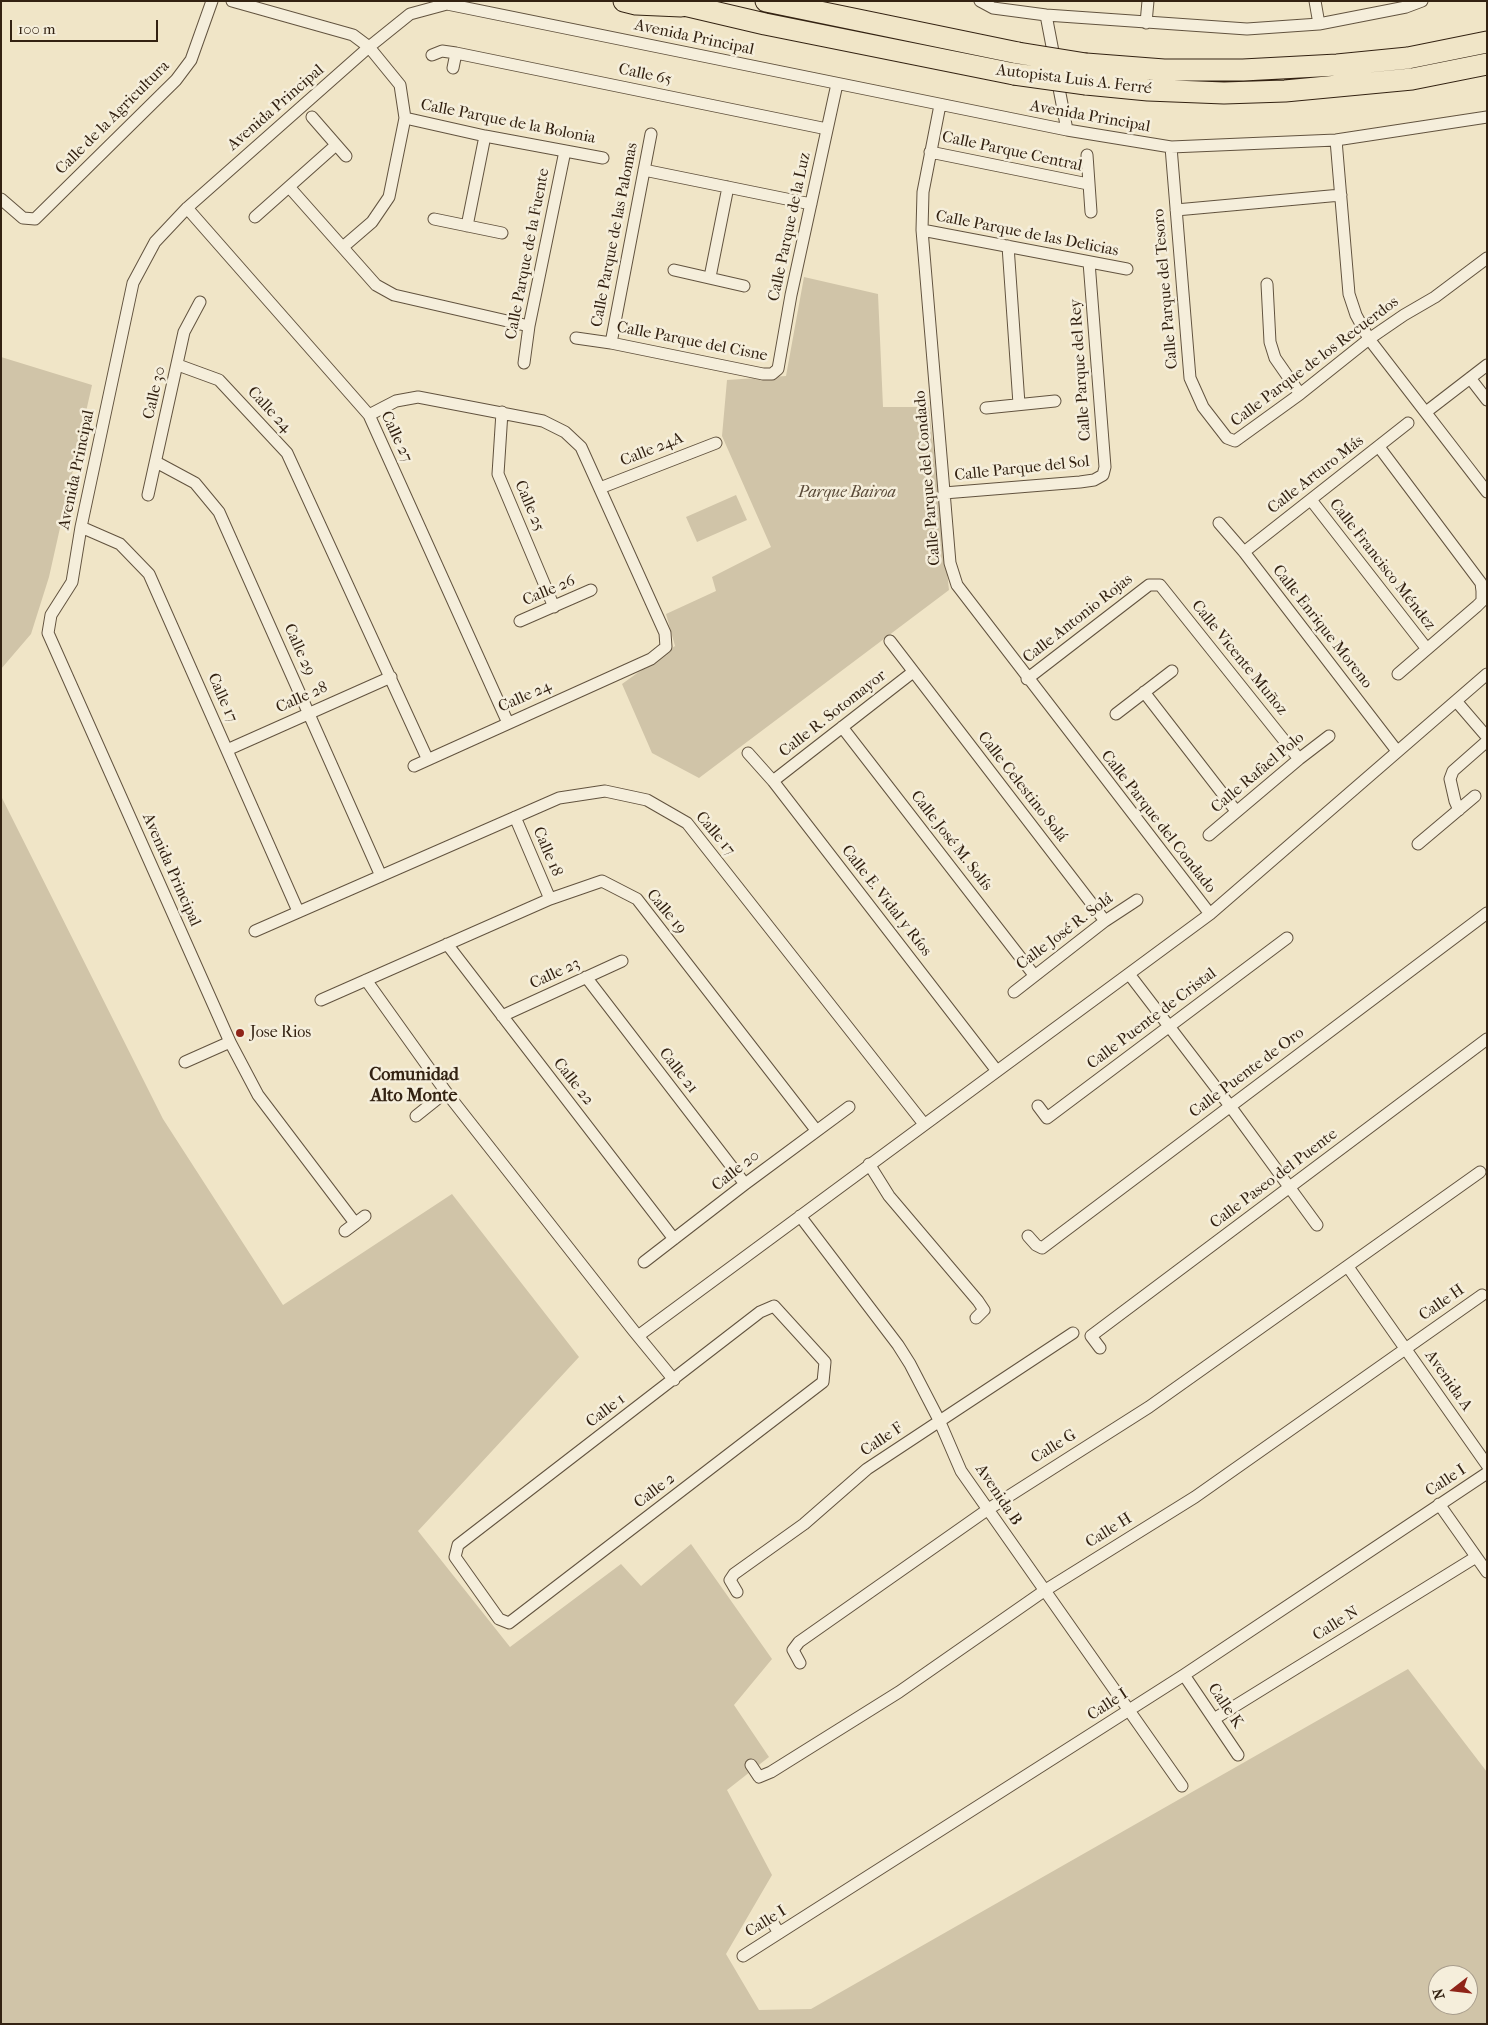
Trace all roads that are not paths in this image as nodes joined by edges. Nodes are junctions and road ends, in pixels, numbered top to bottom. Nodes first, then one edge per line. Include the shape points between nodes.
1 (212, 1) edge
2 (232, 1) edge
3 (624, 1) edge
4 (766, 1) edge
5 (980, 1) edge
6 (1148, 1) edge
7 (1315, 1) edge
8 (1422, 1) edge
9 (675, 4) edge
10 (1046, 15) junction
11 (1146, 23) junction
12 (1319, 24) junction
13 (1487, 42) edge
14 (369, 47) junction
15 (456, 53) junction
16 (432, 54) dead end
17 (1487, 64) edge
18 (453, 68) dead end
19 (1086, 74) junction
20 (837, 84) junction
21 (940, 105) junction
22 (312, 117) dead end
23 (405, 118) junction
24 (1487, 118) edge
25 (827, 129) junction
26 (1067, 130) junction
27 (651, 134) dead end
28 (485, 136) junction
29 (1336, 140) junction
30 (336, 145) junction
31 (1170, 147) junction
32 (565, 151) junction
33 (930, 152) junction
34 (1088, 155) dead end
35 (346, 156) dead end
36 (604, 158) dead end
37 (644, 170) junction
38 (1088, 184) junction
39 (728, 187) junction
40 (290, 188) junction
41 (1341, 195) junction
42 (5, 202) edge
43 (811, 204) junction
44 (187, 208) junction
45 (1176, 210) junction
46 (1091, 212) dead end
47 (255, 217) dead end
48 (434, 219) dead end
49 (467, 226) junction
50 (922, 230) junction
51 (502, 233) dead end
52 (1008, 246) junction
53 (343, 247) junction
54 (1487, 258) edge
55 (1090, 262) junction
56 (1127, 269) dead end
57 (674, 270) dead end
58 (710, 278) junction
59 (1267, 284) dead end
60 (744, 286) dead end
61 (200, 302) dead end
62 (529, 326) junction
63 (576, 338) dead end
64 (1368, 339) junction
65 (611, 343) junction
66 (524, 363) dead end
67 (178, 365) junction
68 (1487, 365) edge
69 (772, 374) joint
70 (1470, 378) junction
71 (1300, 394) junction
72 (1487, 400) edge
73 (1055, 401) dead end
74 (1019, 404) junction
75 (986, 408) dead end
76 (502, 412) junction
77 (1426, 412) junction
78 (369, 415) junction
79 (1408, 423) dead end
80 (1235, 441) joint
81 (716, 443) dead end
82 (1379, 447) junction
83 (156, 462) junction
84 (1103, 475) joint
85 (600, 488) junction
86 (1487, 492) edge
87 (944, 493) junction
88 (148, 495) dead end
89 (1312, 500) junction
90 (1220, 523) dead end
91 (81, 527) junction
92 (1244, 552) junction
93 (1149, 584) joint
94 (591, 590) dead end
95 (554, 607) junction
96 (520, 621) dead end
97 (890, 641) dead end
98 (1427, 649) junction
99 (1172, 670) dead end
100 (912, 672) junction
101 (1398, 674) dead end
102 (1487, 674) edge
103 (391, 677) junction
104 (1028, 679) junction
105 (1144, 692) junction
106 (1456, 702) junction
107 (309, 712) junction
108 (1116, 714) dead end
109 (508, 723) junction
110 (842, 727) junction
111 (1329, 736) dead end
112 (1487, 736) edge
113 (1487, 741) edge
114 (227, 750) junction
115 (1397, 751) junction
116 (748, 753) dead end
117 (427, 758) junction
118 (1299, 759) junction
119 (414, 766) dead end
120 (773, 781) junction
121 (1475, 796) dead end
122 (1459, 810) junction
123 (1236, 812) junction
124 (515, 817) junction
125 (1209, 835) dead end
126 (1418, 844) dead end
127 (381, 876) junction
128 (550, 899) junction
129 (1137, 900) dead end
130 (298, 911) junction
131 (1487, 913) edge
132 (1210, 914) junction
133 (1105, 921) junction
134 (255, 931) dead end
135 (1287, 938) dead end
136 (447, 944) junction
137 (622, 961) dead end
138 (1129, 974) junction
139 (1034, 975) junction
140 (586, 978) junction
141 (366, 980) junction
142 (1014, 992) dead end
143 (321, 1000) dead end
144 (502, 1016) junction
145 (1169, 1026) junction
146 (1487, 1039) edge
147 (230, 1042) junction
148 (185, 1062) dead end
149 (997, 1071) junction
150 (446, 1092) junction
151 (1038, 1106) dead end
152 (1230, 1106) junction
153 (849, 1107) dead end
154 (416, 1116) dead end
155 (924, 1124) junction
156 (816, 1130) junction
157 (869, 1164) junction
158 (1480, 1172) dead end
159 (745, 1184) junction
160 (1290, 1187) junction
161 (365, 1216) dead end
162 (800, 1216) junction
163 (355, 1223) junction
164 (1317, 1225) dead end
165 (345, 1231) dead end
166 (1028, 1236) dead end
167 (674, 1239) junction
168 (644, 1262) dead end
169 (1348, 1267) junction
170 (1482, 1295) dead end
171 (774, 1306) joint
172 (976, 1318) dead end
173 (1073, 1333) dead end
174 (638, 1336) junction
175 (1100, 1348) dead end
176 (1406, 1348) junction
177 (674, 1380) junction
178 (940, 1420) junction
179 (1487, 1464) edge
180 (1487, 1473) edge
181 (1439, 1504) junction
182 (987, 1510) junction
183 (458, 1544) joint
184 (1476, 1557) junction
185 (1487, 1572) edge
186 (1044, 1591) junction
187 (737, 1592) dead end
188 (800, 1663) dead end
189 (1184, 1675) junction
190 (1128, 1711) junction
191 (1214, 1719) junction
192 (1238, 1755) dead end
193 (751, 1765) dead end
194 (1182, 1786) dead end
195 (771, 1920) dead end
196 (779, 1933) junction
197 (743, 1956) dead end

1 - 42 street, Calle de la Agricultura via 191,60 176,80 35,219 23,218
2 - 14 street via 353,35
3 - 9 highway, Autopista Luis A. Ferré
4 - 19 highway, Autopista Luis A. Ferré, bridge via 1018,53
5 - 10 street via 993,8
6 - 11 street
7 - 12 street
8 - 12 street
9 - 19 highway, Autopista Luis A. Ferré, bridge via 1014,74
10 - 11 street
10 - 26 street
11 - 12 street via 1247,29
13 - 19 highway, Autopista Luis A. Ferré via 1408,58 1337,66
14 - 20 street, Avenida Principal via 410,14 447,4
14 - 23 street via 400,85
14 - 44 street, Avenida Principal
15 - 16 street, Calle 65 via 442,51
15 - 18 street
15 - 25 street, Calle 65
17 - 19 highway, Autopista Luis A. Ferré via 1412,79 1224,93 1148,90
20 - 21 street, Avenida Principal
20 - 25 street, Calle Parque de la Luz
21 - 26 street, Avenida Principal
21 - 33 street, Calle Parque del Condado
22 - 30 street
23 - 28 street, Calle Parque de la Bolonia
23 - 53 street via 389,196 372,222
24 - 29 street, Avenida Principal
25 - 43 street, Calle Parque de la Luz
26 - 31 street, Avenida Principal
27 - 37 street, Calle Parque de las Palomas
28 - 32 street, Calle Parque de la Bolonia
28 - 49 street
29 - 31 street, Avenida Principal
29 - 41 street
30 - 35 street
30 - 40 street
31 - 45 street, Calle Parque del Tesoro
32 - 36 street, Calle Parque de la Bolonia
32 - 62 street, Calle Parque de la Fuente
33 - 38 street, Calle Parque Central
33 - 50 street, Calle Parque del Condado via 922,192
34 - 38 street, Calle Parque Central
37 - 39 street
37 - 65 street, Calle Parque de las Palomas
38 - 46 street, Calle Parque Central
39 - 43 street
39 - 58 street
40 - 47 street
40 - 53 street
41 - 45 street
41 - 64 street via 1349,294
43 - 69 street, Calle Parque de la Luz via 778,369
44 - 78 street, Calle 27
44 - 91 street, Avenida Principal via 155,242 133,283
45 - 80 street, Calle Parque del Tesoro via 1190,378 1203,407 1227,438
48 - 49 street
49 - 51 street
50 - 52 street, Calle Parque de las Delicias
50 - 87 street, Calle Parque del Condado
52 - 55 street, Calle Parque de las Delicias
52 - 74 street
53 - 62 street via 376,285 394,295
54 - 64 street, Calle Parque de los Recuerdos via 1435,297
55 - 56 street, Calle Parque de las Delicias
55 - 84 street, Calle Parque del Rey via 1105,466
57 - 58 street
58 - 60 street
59 - 71 street via 1270,342 1275,358
61 - 67 street, Calle 30 via 184,332
62 - 66 street, Calle Parque de la Fuente
63 - 65 street, Calle Parque del Cisne
64 - 71 street, Calle Parque de los Recuerdos
64 - 77 street
65 - 69 street, Calle Parque del Cisne
67 - 83 street, Calle 30
67 - 103 street, Calle 24 via 218,380 287,454
68 - 70 street
70 - 72 street
70 - 77 street
71 - 80 street, Calle Parque de los Recuerdos
73 - 74 street
74 - 75 street
76 - 78 street, Calle 24 via 418,397 396,401
76 - 85 street, Calle 24 via 543,421 565,432 581,447
76 - 95 street, Calle 25 via 498,474
77 - 86 street
78 - 109 street, Calle 27
79 - 82 street, Calle Arturo Más
81 - 85 street, Calle 24A
82 - 89 street, Calle Arturo Más
82 - 98 street via 1481,583 1482,601
83 - 88 street, Calle 30
83 - 107 street, Calle 29 via 195,483 219,512
84 - 87 street, Calle Parque del Sol via 1080,482
85 - 109 street, Calle 24 via 665,633 666,647 651,659
87 - 104 street, Calle Parque del Condado via 950,563 957,585
89 - 92 street, Calle Arturo Más
89 - 98 street, Calle Francisco Méndez
90 - 92 street, Calle Enrique Moreno
91 - 114 street, Calle 17 via 120,544 149,574
91 - 147 street, Avenida Principal via 72,582 51,615 48,633
92 - 115 street, Calle Enrique Moreno
93 - 104 street, Calle Antonio Rojas
93 - 118 street, Calle Vicente Muñoz via 1160,585
94 - 95 street, Calle 26
95 - 96 street, Calle 26
97 - 100 street, Calle Celestino Solá
98 - 101 street
99 - 105 street
100 - 110 street, Calle R. Sotomayor
100 - 133 street, Calle Celestino Solá
102 - 106 street
103 - 107 street, Calle 28
103 - 117 street, Calle 24
104 - 132 street, Calle Parque del Condado
105 - 108 street
105 - 123 street
106 - 112 street
106 - 115 street
107 - 114 street, Calle 28
107 - 127 street, Calle 29
109 - 117 street, Calle 24
110 - 120 street, Calle R. Sotomayor
110 - 139 street, Calle José M. Solís
111 - 118 street, Calle Rafael Polo
113 - 122 street via 1452,770 1450,779
114 - 130 street, Calle 17
115 - 132 street
116 - 120 street, Calle E. Vidal y Ríos
117 - 119 street
118 - 123 street, Calle Rafael Polo
120 - 149 street, Calle E. Vidal y Ríos
121 - 122 street
122 - 126 street
123 - 125 street, Calle Rafael Polo
124 - 127 street, Calle 17
124 - 128 street, Calle 18
124 - 155 street, Calle 17 via 559,798 605,791 647,800 687,823
127 - 130 street, Calle 17
128 - 136 street, Calle 19
128 - 156 street, Calle 19 via 602,881 637,899
129 - 133 street, Calle José R. Solá
130 - 134 street, Calle 17
131 - 152 street, Calle Puente de Oro
132 - 138 street
133 - 139 street, Calle José R. Solá
135 - 145 street, Calle Puente de Cristal
136 - 141 street, Calle 19
136 - 144 street, Calle 22
137 - 140 street, Calle 23
138 - 145 street
138 - 149 street
139 - 142 street, Calle José R. Solá
140 - 144 street, Calle 23
140 - 159 street, Calle 21
141 - 143 street, Calle 19
141 - 150 street
144 - 167 street, Calle 22
145 - 151 street, Calle Puente de Cristal via 1047,1118
145 - 152 street
146 - 160 street, Calle Paseo del Puente
147 - 148 street
147 - 163 street, Avenida Principal via 258,1094
149 - 155 street
150 - 154 street
150 - 174 street
152 - 160 street
152 - 166 street, Calle Puente de Oro via 1042,1248
153 - 156 street, Calle 20
155 - 157 street
156 - 159 street, Calle 20
157 - 162 street
157 - 172 street via 889,1196 984,1310
158 - 169 street, Calle G
159 - 167 street, Calle 20
160 - 164 street
160 - 175 street, Calle Paseo del Puente via 1091,1336
161 - 163 street
162 - 174 street
162 - 178 street, Avenida B via 898,1345
163 - 165 street
167 - 168 street, Calle 20
169 - 176 street, Avenida A
169 - 182 street, Calle G via 1149,1407
170 - 176 street, Calle H
171 - 177 street, Calle 1 via 760,1312
171 - 183 street, Calle 2 via 825,1362 823,1382 509,1623 499,1619 455,1557
173 - 178 street, Calle F
174 - 177 street
176 - 179 street, Avenida A
176 - 186 street, Calle H via 1195,1497
177 - 183 street, Calle 1
178 - 182 street, Avenida B via 961,1471
178 - 187 street, Calle F via 867,1469 804,1524 734,1574 730,1580
180 - 181 street, Calle I
181 - 184 street
181 - 189 street, Calle I
182 - 186 street, Avenida B
182 - 188 street, Calle G via 800,1642 793,1650
184 - 185 street
184 - 191 street, Calle N
186 - 190 street, Avenida B
186 - 193 street, Calle H via 900,1692 771,1772 759,1777
189 - 190 street, Calle I
189 - 191 street, Calle K
190 - 194 street, Avenida B
190 - 196 street, Calle I
191 - 192 street, Calle K
195 - 196 street
196 - 197 street, Calle I

